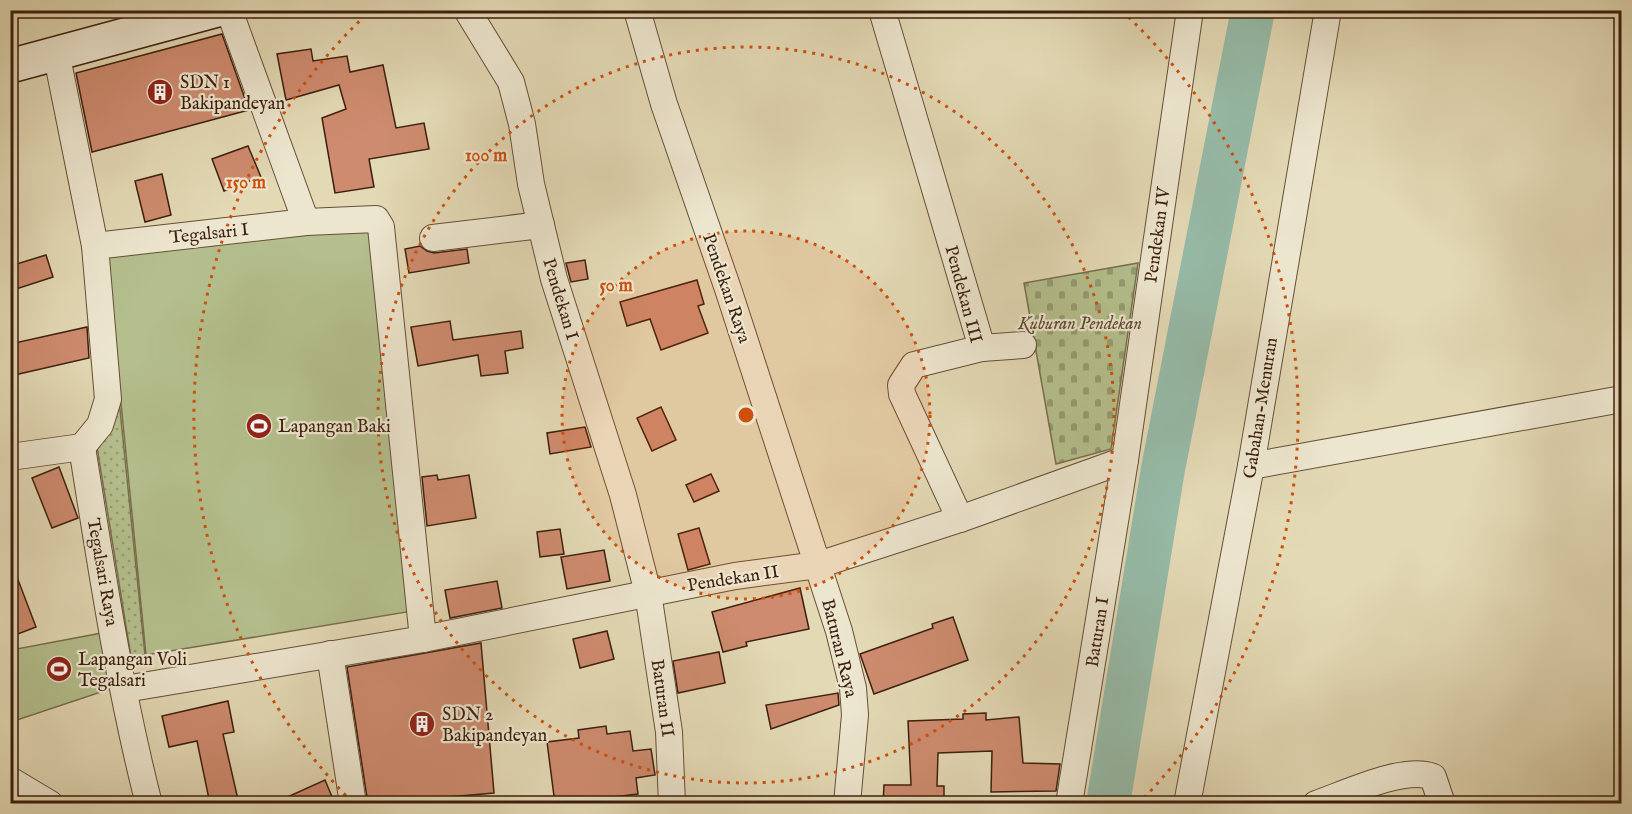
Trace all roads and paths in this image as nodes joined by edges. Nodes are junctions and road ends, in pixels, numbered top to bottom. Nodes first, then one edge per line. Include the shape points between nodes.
1 (217, 10) edge
2 (229, 10) edge
3 (467, 10) edge
4 (637, 10) edge
5 (882, 10) edge
6 (1190, 10) edge
7 (1328, 10) edge
8 (56, 52) junction
9 (10, 66) edge
10 (306, 222) junction
11 (541, 225) junction
12 (433, 238) dead end
13 (95, 246) junction
14 (1023, 345) dead end
15 (982, 348) junction
16 (1622, 399) edge
17 (82, 447) junction
18 (10, 457) edge
19 (1125, 460) junction
20 (1251, 466) junction
21 (960, 519) junction
22 (818, 565) junction
23 (648, 593) junction
24 (423, 639) junction
25 (330, 654) junction
26 (125, 689) junction
27 (10, 780) edge
28 (50, 804) edge
29 (149, 804) edge
30 (353, 804) edge
31 (672, 804) edge
32 (848, 804) edge
33 (1069, 804) edge
34 (1187, 804) edge
35 (1316, 804) edge
36 (1442, 804) edge

1 - 8 main road
2 - 10 street
3 - 11 street, Pendekan I via 511,82
4 - 22 street, Pendekan Raya via 664,104
5 - 15 street, Pendekan III
6 - 19 street, Pendekan IV
7 - 20 street, Gabahan-Menuran
8 - 9 main road
8 - 13 street
10 - 13 street, Tegalsari I
10 - 24 street, Tegalsari I via 376,219 381,227
11 - 12 street
11 - 23 street, Pendekan I via 554,279 623,495
13 - 17 street via 108,399 100,424
14 - 15 street
15 - 21 street, Pendekan III via 914,365 901,385
16 - 20 street
17 - 18 street
17 - 26 street, Tegalsari Raya
19 - 21 street, Pendekan II
19 - 33 street, Baturan I
20 - 34 street, Gabahan-Menuran
21 - 22 street, Pendekan II
22 - 23 street, Pendekan II
22 - 32 street, Baturan Raya via 853,688 855,725
23 - 24 street, Pendekan II
23 - 31 street, Baturan II via 669,732
24 - 25 street, Pendekan II
25 - 26 street, Pendekan II
25 - 30 street
26 - 29 street, Tegalsari Raya
27 - 28 street
35 - 36 street via 1422,772 1432,777

